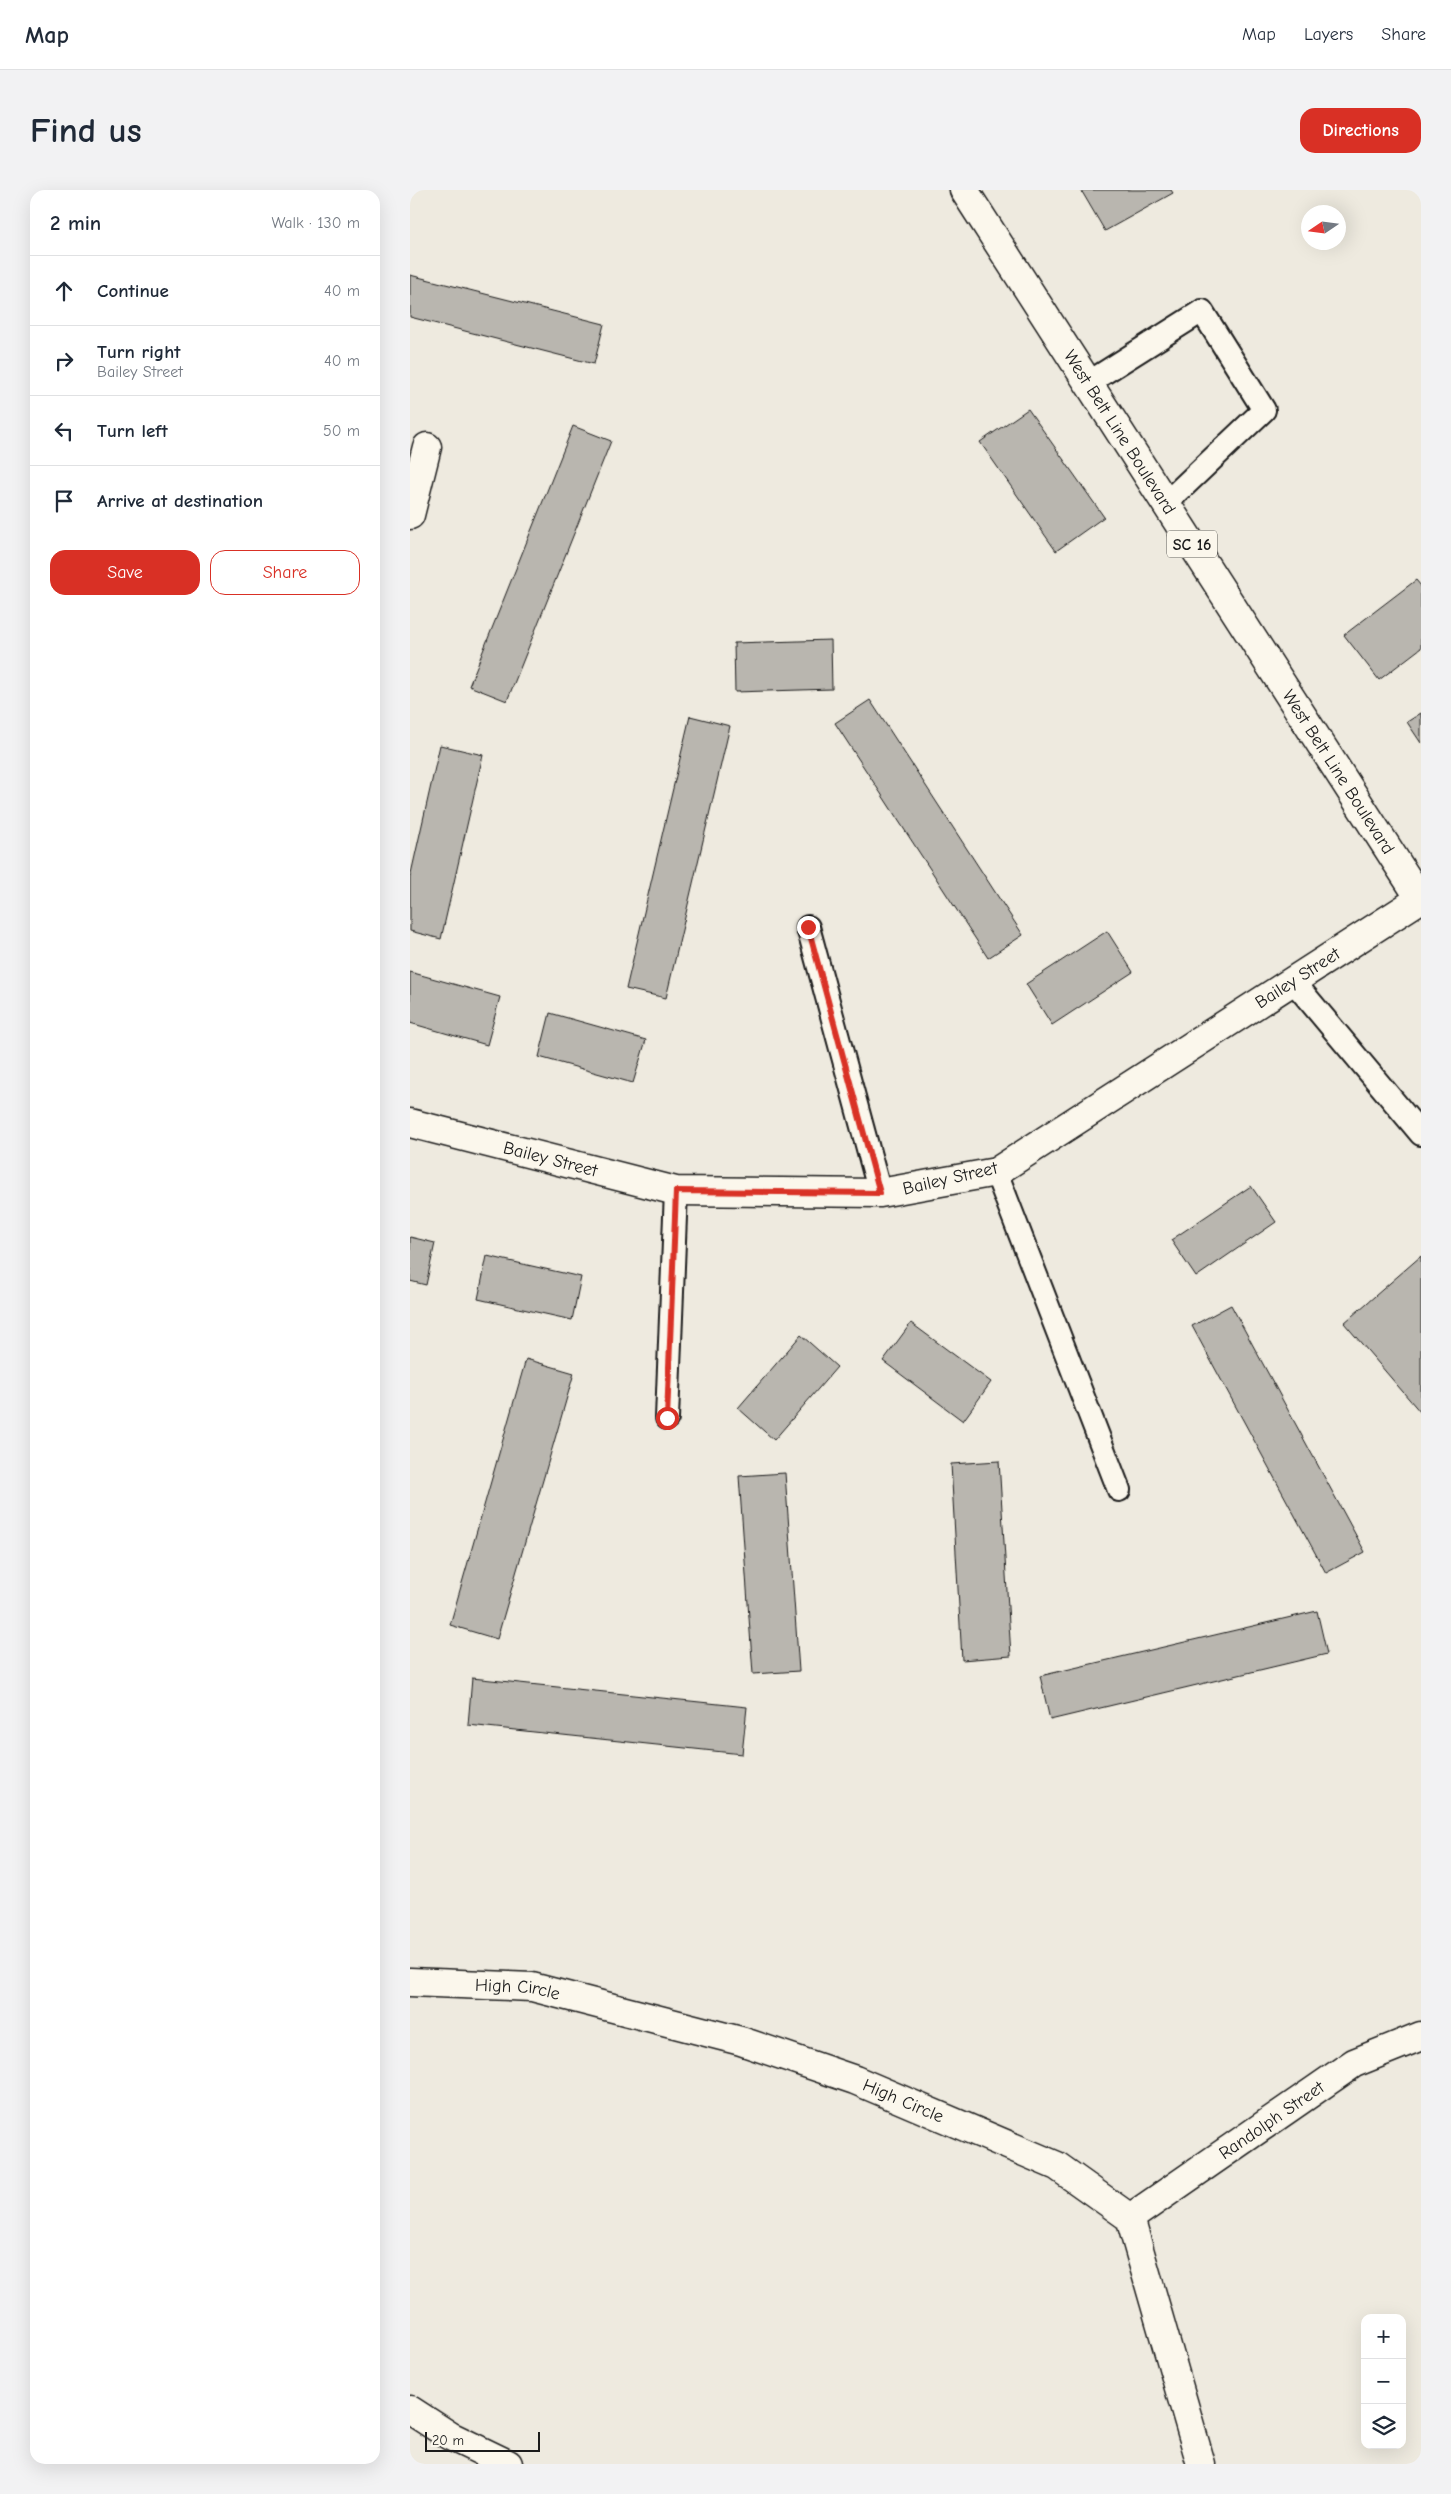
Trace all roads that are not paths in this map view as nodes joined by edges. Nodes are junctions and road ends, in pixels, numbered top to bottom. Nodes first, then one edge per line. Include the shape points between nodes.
1 (964, 190) edge
2 (1088, 383) junction
3 (427, 447) dead end
4 (1166, 503) junction
5 (410, 515) edge
6 (1421, 899) edge
7 (808, 927) dead end
8 (1293, 981) junction
9 (410, 1123) edge
10 (1421, 1134) edge
11 (996, 1172) junction
12 (676, 1191) junction
13 (880, 1193) junction
14 (667, 1418) dead end
15 (1119, 1490) dead end
16 (410, 1982) edge
17 (1421, 2036) edge
18 (1130, 2218) junction
19 (410, 2410) edge
20 (508, 2464) edge
21 (1201, 2464) edge

1 - 2 street, West Belt Line Boulevard / SC 16
2 - 4 street, West Belt Line Boulevard / SC 16
2 - 4 lane via 1202,311 1264,410
3 - 5 street
4 - 6 street, West Belt Line Boulevard / SC 16
6 - 8 street, Bailey Street
7 - 13 lane
8 - 10 lane
8 - 11 street, Bailey Street
9 - 12 street, Bailey Street
11 - 13 street, Bailey Street
11 - 15 lane
12 - 13 street, Bailey Street
12 - 14 lane
16 - 18 street, High Circle via 532,1986 740,2041 855,2080 1057,2166
17 - 18 street, Randolph Street via 1354,2063
18 - 21 street
19 - 20 street via 450,2436

